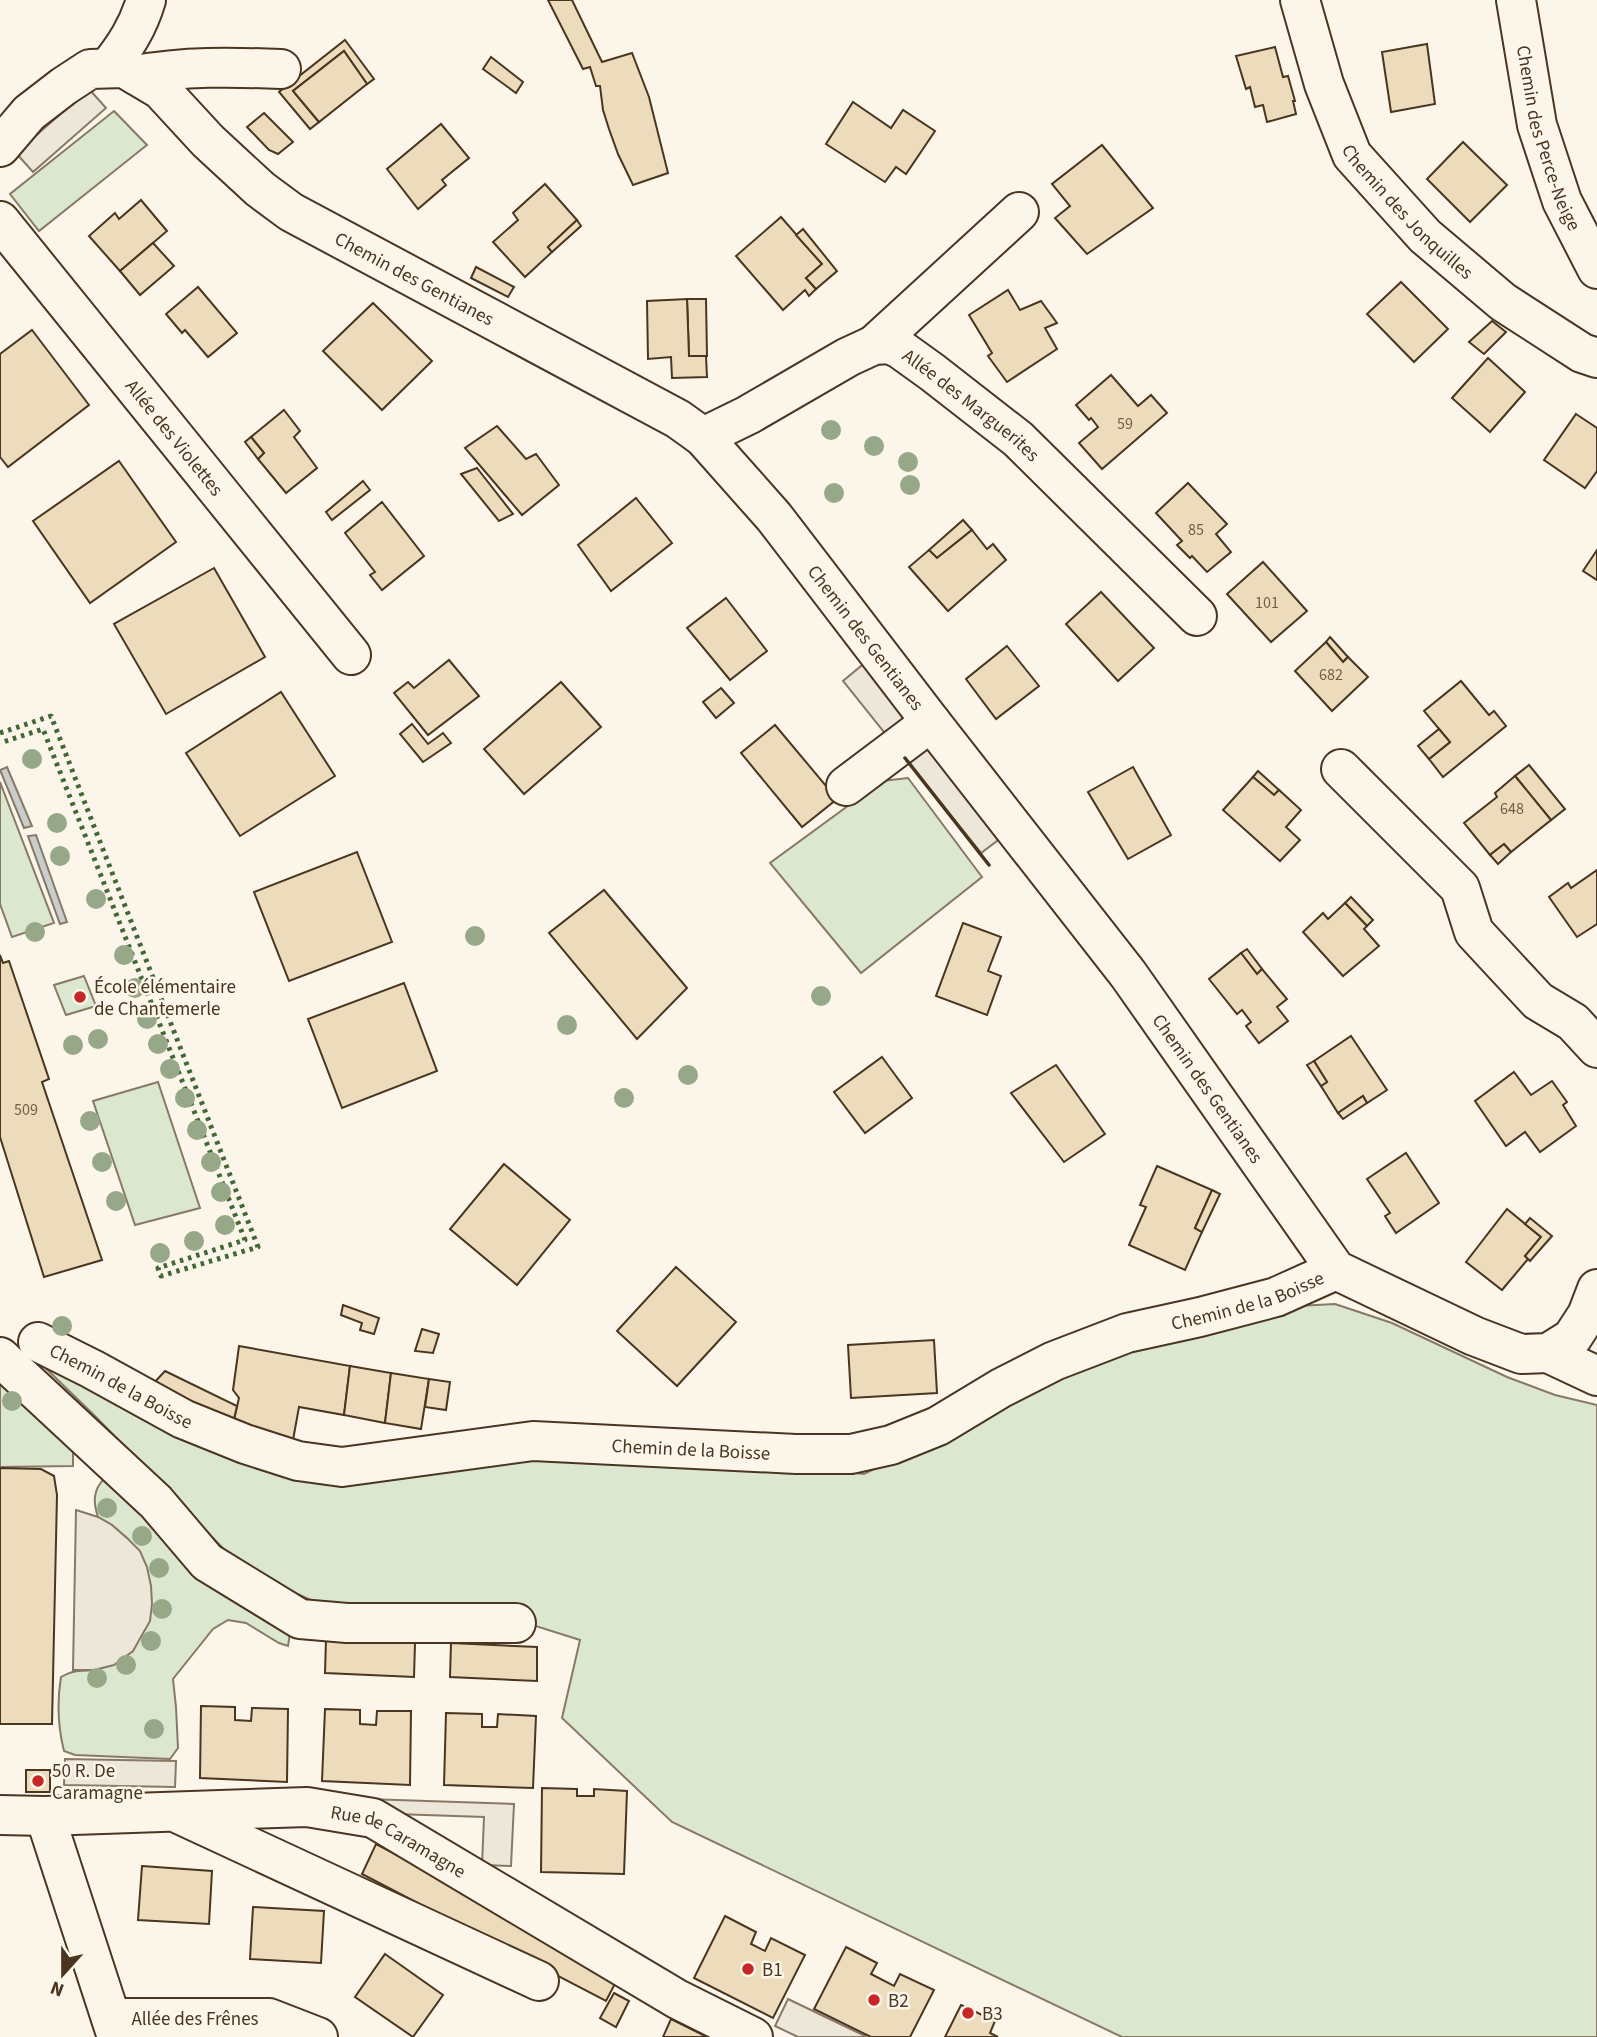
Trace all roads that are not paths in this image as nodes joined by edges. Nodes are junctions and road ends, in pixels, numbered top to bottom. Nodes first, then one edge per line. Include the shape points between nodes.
1 (146, 0) edge
2 (1300, 0) edge
3 (1516, 0) edge
4 (281, 69) dead end
5 (122, 72) junction
6 (0, 147) edge
7 (1019, 212) dead end
8 (0, 220) edge
9 (1597, 269) edge
10 (874, 345) junction
11 (1597, 358) edge
12 (703, 437) junction
13 (1197, 616) dead end
14 (351, 655) dead end
15 (931, 722) junction
16 (1341, 769) dead end
17 (846, 786) dead end
18 (1597, 1048) edge
19 (1336, 1270) junction
20 (1597, 1289) edge
21 (38, 1342) dead end
22 (1548, 1353) junction
23 (0, 1357) edge
24 (1597, 1376) edge
25 (516, 1623) dead end
26 (173, 1811) junction
27 (0, 1815) edge
28 (45, 1816) junction
29 (539, 1981) dead end
30 (114, 2028) edge
31 (318, 2037) edge
32 (753, 2037) edge

1 - 5 street via 124,48
2 - 11 street, Chemin des Jonquilles via 1324,84 1352,155 1425,236 1503,302 1582,354
3 - 9 street, Chemin des Perce-Neige via 1537,125 1562,201
4 - 5 street via 193,67
5 - 6 street via 90,69 29,113
5 - 12 street, Chemin des Gentianes via 161,90 260,190 291,212 678,419
7 - 10 street
8 - 14 street, Allée des Violettes
10 - 12 street, Allée des Marguerites
10 - 13 street, Allée des Marguerites via 900,349 1018,439
12 - 15 street, Chemin des Gentianes via 774,517
15 - 17 street
15 - 19 street, Chemin des Gentianes via 1128,974
16 - 18 street via 1460,888 1474,932 1538,1001 1573,1022
19 - 21 street, Chemin de la Boisse via 1276,1297 1115,1337 1054,1361 938,1426 891,1445 850,1454 533,1441 342,1467 298,1461 183,1419
19 - 22 street, Chemin des Gentianes via 1509,1350
20 - 22 street via 1572,1338
22 - 24 street
23 - 25 street via 156,1502 207,1562 300,1619
26 - 28 street, Rue de Caramagne
26 - 29 street
26 - 32 street, Rue de Caramagne via 307,1807 373,1818 677,1999
27 - 28 street, Rue de Caramagne
28 - 30 street
30 - 31 street, Allée des Frênes via 269,2018

